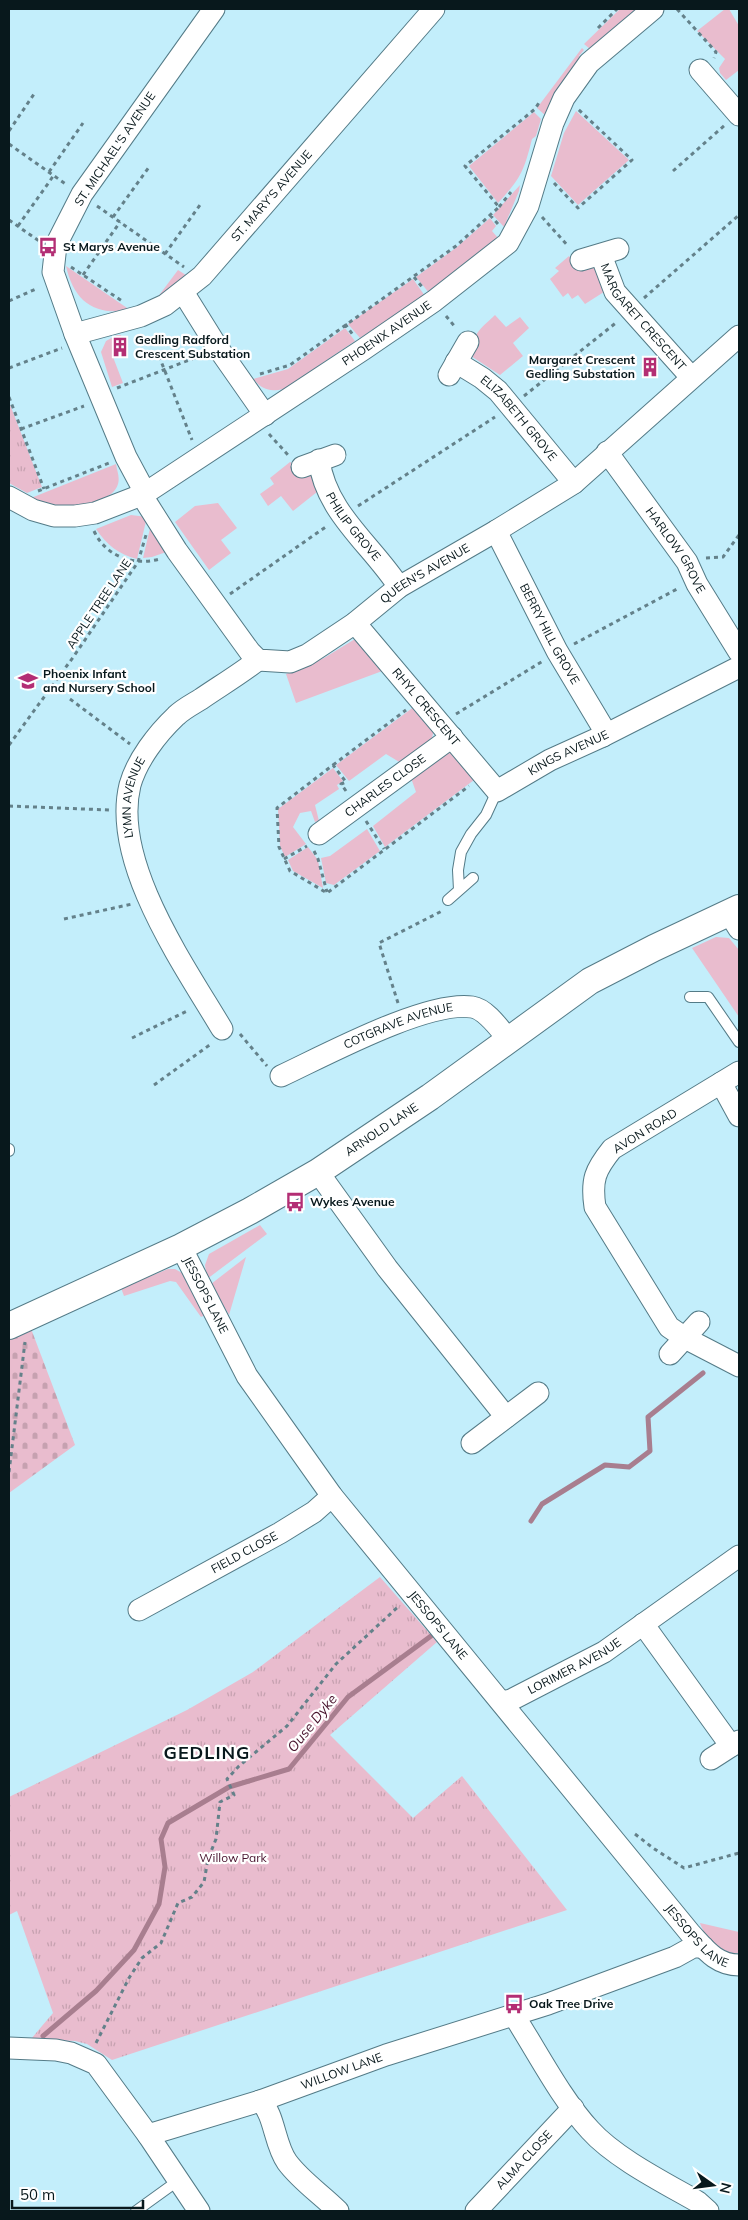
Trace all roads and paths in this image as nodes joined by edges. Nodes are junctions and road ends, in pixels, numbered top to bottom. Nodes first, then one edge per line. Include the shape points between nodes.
1 (214, 9) edge
2 (434, 9) edge
3 (618, 9) edge
4 (653, 9) edge
5 (677, 9) edge
6 (596, 30) dead end
7 (702, 70) joint
8 (34, 94) dead end
9 (555, 96) junction
10 (739, 115) edge
11 (83, 123) dead end
12 (9, 131) edge
13 (9, 144) edge
14 (148, 167) dead end
15 (539, 171) junction
16 (673, 171) dead end
17 (48, 172) junction
18 (54, 175) junction
19 (82, 194) junction
20 (200, 206) dead end
21 (528, 206) junction
22 (739, 216) edge
23 (113, 217) junction
24 (9, 220) edge
25 (120, 222) junction
26 (18, 226) junction
27 (54, 252) junction
28 (592, 253) joint
29 (165, 254) junction
30 (83, 275) junction
31 (202, 276) junction
32 (55, 282) junction
33 (183, 292) junction
34 (10, 300) edge
35 (630, 310) junction
36 (141, 316) junction
37 (739, 336) edge
38 (77, 337) junction
39 (468, 342) dead end
40 (216, 345) junction
41 (159, 356) dead end
42 (9, 368) edge
43 (165, 370) junction
44 (691, 377) junction
45 (240, 380) junction
46 (102, 396) junction
47 (9, 398) edge
48 (511, 406) junction
49 (11, 409) edge
50 (261, 417) junction
51 (22, 429) junction
52 (607, 452) junction
53 (200, 456) junction
54 (126, 457) junction
55 (312, 460) joint
56 (574, 483) junction
57 (44, 489) junction
58 (36, 493) dead end
59 (144, 494) junction
60 (9, 497) edge
61 (153, 513) junction
62 (87, 514) junction
63 (341, 515) junction
64 (496, 531) junction
65 (739, 535) edge
66 (177, 551) junction
67 (138, 562) junction
68 (687, 562) junction
69 (399, 587) junction
70 (214, 603) junction
71 (355, 623) junction
72 (739, 652) edge
73 (258, 660) junction
74 (739, 666) edge
75 (70, 699) dead end
76 (404, 712) dead end
77 (603, 736) junction
78 (452, 737) junction
79 (9, 745) edge
80 (145, 756) junction
81 (333, 766) dead end
82 (346, 782) dead end
83 (344, 788) dead end
84 (497, 791) junction
85 (9, 806) edge
86 (127, 811) junction
87 (370, 827) dead end
88 (318, 834) dead end
89 (384, 850) dead end
90 (284, 859) dead end
91 (472, 878) dead end
92 (459, 890) junction
93 (327, 893) dead end
94 (448, 900) joint
95 (150, 904) junction
96 (736, 917) edge
97 (64, 919) dead end
98 (690, 997) dead end
99 (206, 1003) junction
100 (404, 1020) junction
101 (222, 1029) junction
102 (132, 1038) dead end
103 (508, 1039) junction
104 (739, 1042) edge
105 (739, 1072) edge
106 (281, 1076) joint
107 (721, 1083) junction
108 (154, 1085) dead end
109 (739, 1116) edge
110 (318, 1172) junction
111 (181, 1247) junction
112 (38, 1311) junction
113 (9, 1326) edge
114 (693, 1334) junction
115 (670, 1354) dead end
116 (739, 1366) edge
117 (538, 1393) dead end
118 (506, 1417) junction
119 (472, 1443) dead end
120 (9, 1472) edge
121 (332, 1496) junction
122 (739, 1556) edge
123 (412, 1594) junction
124 (145, 1600) dead end
125 (643, 1624) junction
126 (502, 1702) junction
127 (735, 1743) edge
128 (711, 1759) dead end
129 (634, 1833) dead end
130 (739, 1853) edge
131 (703, 1947) junction
132 (739, 1965) edge
133 (516, 2014) junction
134 (98, 2038) dead end
135 (9, 2048) edge
136 (260, 2101) junction
137 (572, 2108) junction
138 (148, 2135) junction
139 (179, 2180) junction
140 (136, 2211) edge
141 (199, 2211) edge
142 (338, 2211) edge
143 (476, 2211) edge
144 (708, 2211) edge

1 - 19 street, ST. MICHAEL'S AVENUE
2 - 31 street, ST. MARY'S AVENUE
3 - 6 path
4 - 9 street, PHOENIX AVENUE
5 - 7 path via 716,52
7 - 10 street
8 - 12 path
9 - 15 street, PHOENIX AVENUE via 552,123
9 - 15 path via 632,160 578,208 545,173
9 - 45 path via 465,166 499,207 456,246 290,365
10 - 16 path
11 - 17 path
13 - 17 path
14 - 23 path
15 - 21 street, PHOENIX AVENUE
17 - 18 path
18 - 19 path
18 - 26 path
19 - 23 path
19 - 27 street, ST. MICHAEL'S AVENUE
20 - 29 path
21 - 28 path
21 - 50 street, PHOENIX AVENUE via 508,244 434,301
22 - 35 path
23 - 25 path
24 - 26 path
25 - 29 path
25 - 30 path
26 - 27 path
27 - 30 path
27 - 32 street, ST. MICHAEL'S AVENUE
28 - 35 street, MARGARET CRESCENT
29 - 31 path
30 - 36 path
31 - 33 street, ST. MARY'S AVENUE
32 - 34 path
32 - 38 street, ST. MICHAEL'S AVENUE
33 - 36 street, ST. MARY'S AVENUE
33 - 40 street
35 - 44 street, MARGARET CRESCENT
35 - 48 path
36 - 38 street, ST. MARY'S AVENUE
37 - 44 street, QUEEN'S AVENUE
38 - 42 path
38 - 46 street, ST. MICHAEL'S AVENUE
39 - 48 street, ELIZABETH GROVE via 452,368 482,378
40 - 43 path via 213,350
40 - 45 street
41 - 43 path
43 - 46 path
43 - 53 path
44 - 52 street, QUEEN'S AVENUE
45 - 50 street
46 - 51 path
46 - 54 street, ST. MICHAEL'S AVENUE
47 - 49 path
48 - 56 street, ELIZABETH GROVE
48 - 63 path
49 - 51 path
50 - 53 street, PHOENIX AVENUE
50 - 55 path
51 - 57 path
52 - 56 street, QUEEN'S AVENUE
52 - 68 street, HARLOW GROVE
53 - 59 street, PHOENIX AVENUE
54 - 57 path
54 - 59 street, ST. MICHAEL'S AVENUE
55 - 63 street, PHILIP GROVE
56 - 64 street, QUEEN'S AVENUE
57 - 58 path
59 - 61 street
59 - 62 street, PHOENIX AVENUE
60 - 62 street, PHOENIX AVENUE via 33,510 54,516
61 - 66 street
61 - 67 path, APPLE TREE LANE
62 - 67 path via 105,547
63 - 69 street, PHILIP GROVE
63 - 70 path
64 - 69 street, QUEEN'S AVENUE
64 - 77 street, BERRY HILL GROVE via 557,651 603,728
65 - 68 path via 724,557
66 - 67 path via 168,557
66 - 70 street
67 - 79 path, APPLE TREE LANE
68 - 72 street, HARLOW GROVE
69 - 71 street, QUEEN'S AVENUE
70 - 73 street
71 - 73 street, QUEEN'S AVENUE via 307,655 290,662
71 - 78 street, RHYL CRESCENT
73 - 80 street, LYMN AVENUE via 177,715
74 - 77 street, KINGS AVENUE
75 - 80 path
76 - 81 path
77 - 84 street, KINGS AVENUE via 550,760
78 - 84 street, RHYL CRESCENT
78 - 88 street, CHARLES CLOSE
80 - 86 street, LYMN AVENUE via 130,785
82 - 83 path via 342,784
84 - 92 lane via 486,816 461,852
85 - 86 path
86 - 95 street, LYMN AVENUE via 134,860
87 - 89 path
90 - 93 path via 310,844 318,859
91 - 92 lane
92 - 94 lane
94 - 100 path via 444,910 378,943
95 - 97 path via 142,902
95 - 99 street, LYMN AVENUE
96 - 103 street, ARNOLD LANE via 654,948 590,981
98 - 104 lane via 708,997
99 - 101 street, LYMN AVENUE
99 - 102 path
100 - 103 street, COTGRAVE AVENUE via 443,1008 473,1006
100 - 106 street, COTGRAVE AVENUE
101 - 106 path via 237,1030 270,1070
101 - 108 path via 209,1046
103 - 110 street, ARNOLD LANE via 430,1098
105 - 107 street, AVON ROAD
107 - 109 street
107 - 114 street, AVON ROAD via 612,1149 598,1166 592,1188 595,1207 669,1327
110 - 111 street, ARNOLD LANE
110 - 118 street via 387,1268
111 - 112 street, ARNOLD LANE
111 - 121 street, JESSOPS LANE via 247,1376
112 - 113 street, ARNOLD LANE
112 - 120 path via 34,1324 26,1330
114 - 115 street
114 - 116 street, AVON ROAD
117 - 118 street
118 - 119 street
121 - 123 street, JESSOPS LANE
121 - 124 street, FIELD CLOSE via 314,1512 280,1533
122 - 125 street, LORIMER AVENUE
123 - 126 street, JESSOPS LANE
123 - 134 path via 336,1664 287,1726 227,1779 234,1795 220,1802 216,1839 204,1882 192,1897 178,1902 161,1943 142,1958
125 - 126 street, LORIMER AVENUE via 604,1652
125 - 127 street
126 - 131 street, JESSOPS LANE via 567,1786
127 - 128 street
129 - 130 path via 684,1868
131 - 132 street, JESSOPS LANE via 715,1959 728,1965
131 - 133 street, WILLOW LANE via 694,1947 675,1957
133 - 136 street, WILLOW LANE via 386,2055
133 - 137 street
135 - 138 street via 56,2050 96,2064
136 - 138 street, WILLOW LANE
136 - 142 street via 267,2107 274,2136 286,2160 301,2179
137 - 143 street, ALMA CLOSE
137 - 144 street via 590,2131 615,2151
138 - 139 street
139 - 140 lane
139 - 141 street

